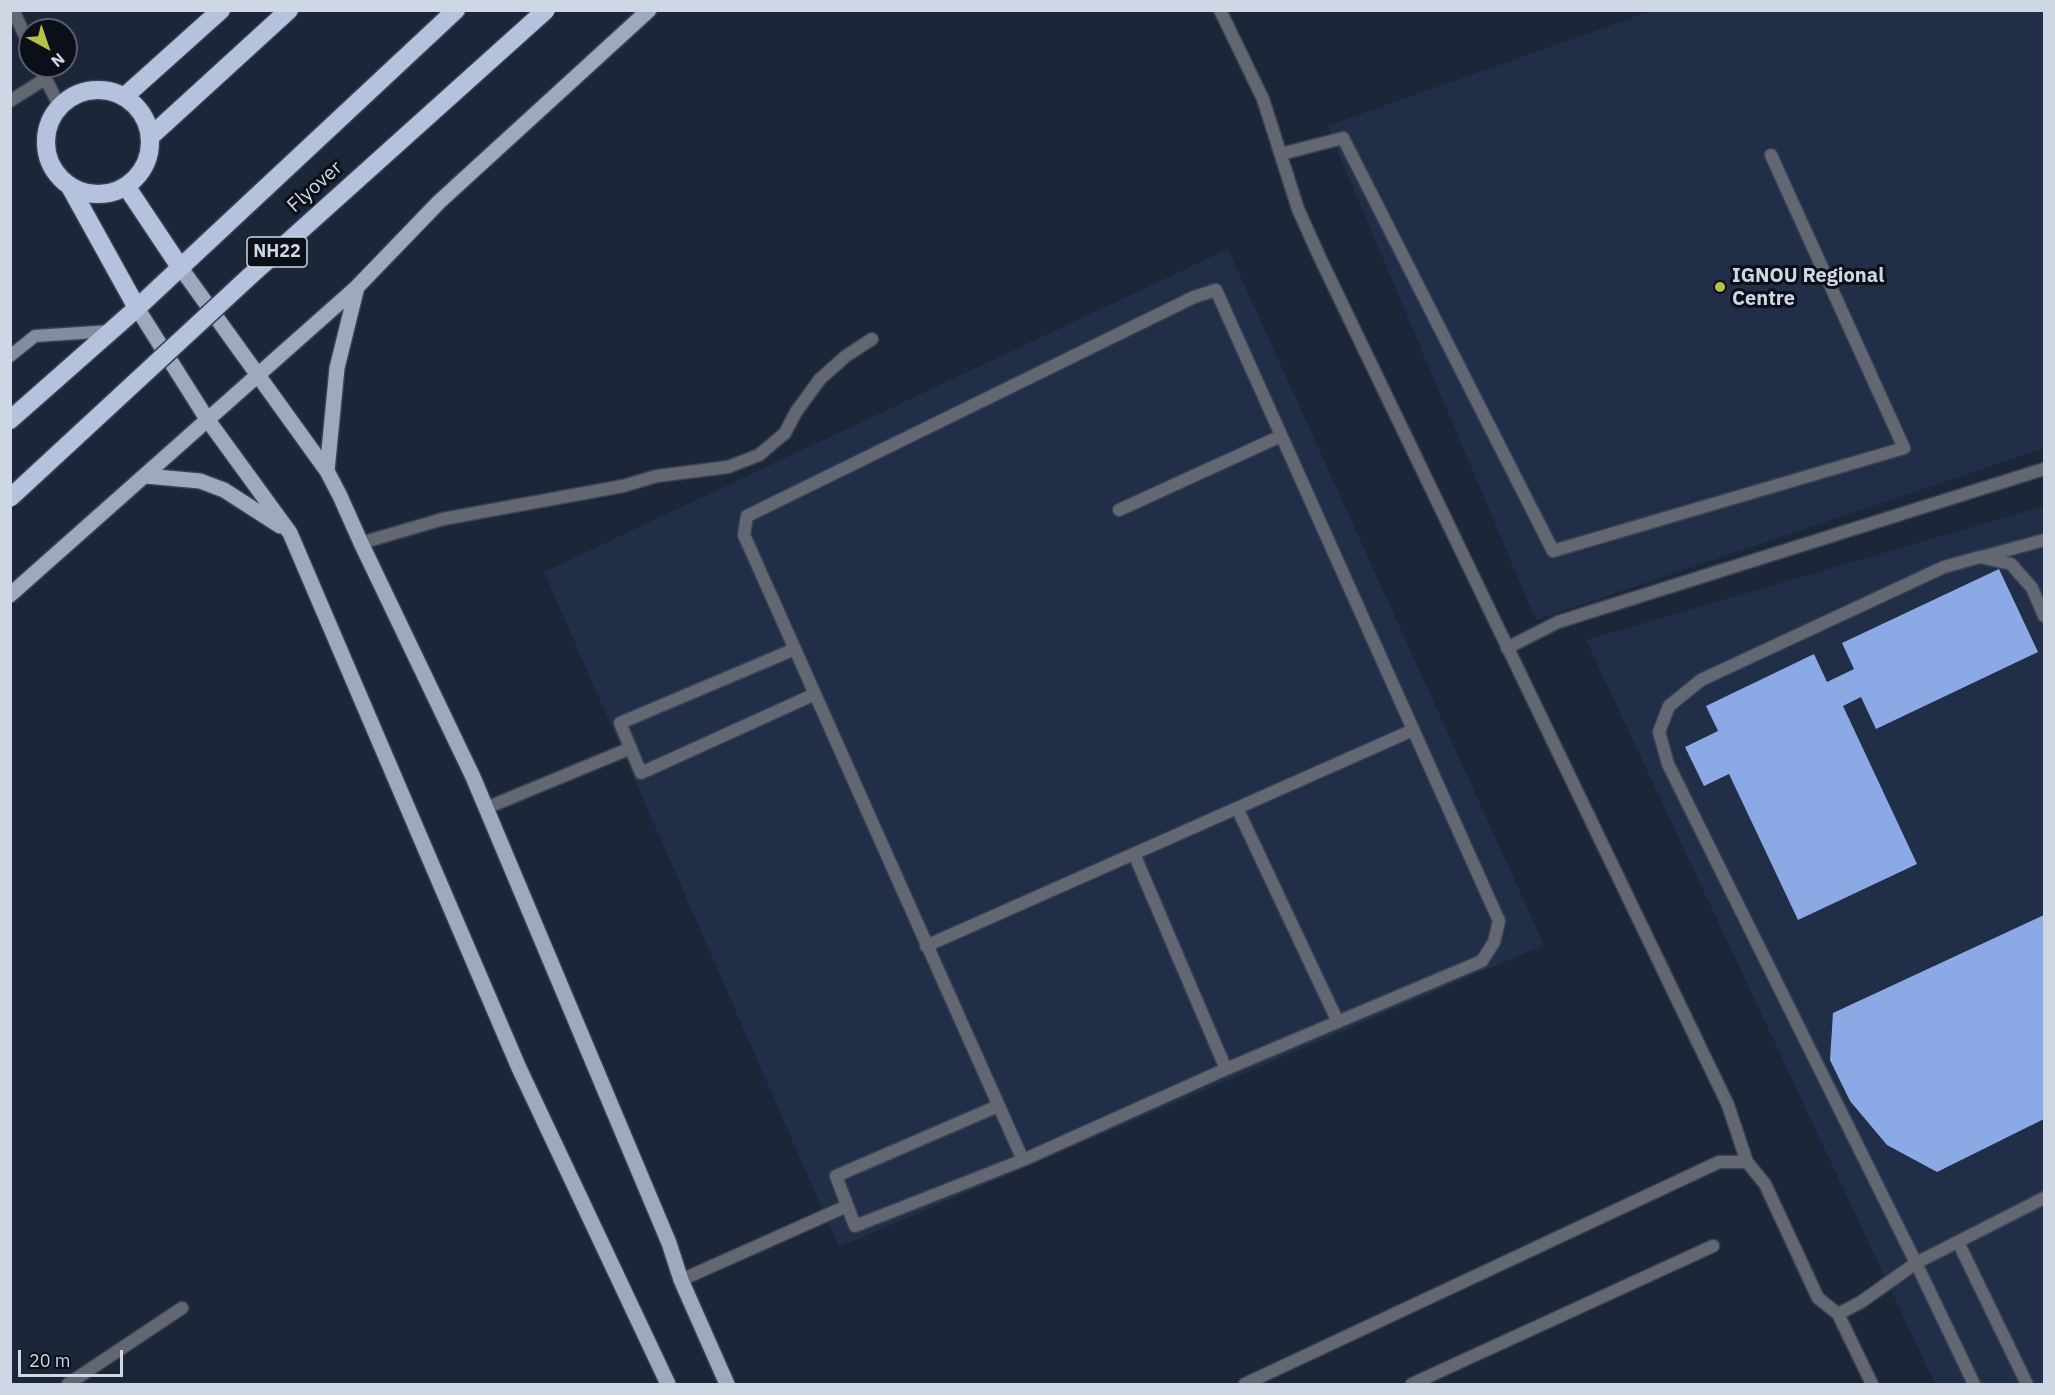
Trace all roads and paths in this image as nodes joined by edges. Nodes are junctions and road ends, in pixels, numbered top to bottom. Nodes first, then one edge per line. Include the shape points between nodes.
1 (221, 10) edge
2 (289, 10) edge
3 (456, 10) edge
4 (546, 10) edge
5 (649, 10) edge
6 (1220, 10) edge
7 (45, 79) joint
8 (124, 97) junction
9 (10, 101) edge
10 (60, 107) junction
11 (150, 137) junction
12 (1281, 154) junction
13 (1771, 155) dead end
14 (69, 185) junction
15 (126, 186) junction
16 (180, 267) junction
17 (357, 287) junction
18 (137, 308) junction
19 (111, 331) junction
20 (872, 339) dead end
21 (10, 356) edge
22 (258, 375) junction
23 (207, 419) junction
24 (10, 420) edge
25 (1281, 436) junction
26 (2044, 469) edge
27 (327, 471) junction
28 (146, 476) junction
29 (10, 498) edge
30 (1119, 510) dead end
31 (290, 533) junction
32 (2044, 540) edge
33 (361, 543) junction
34 (1980, 557) junction
35 (10, 595) edge
36 (2044, 616) edge
37 (1508, 648) junction
38 (795, 649) junction
39 (814, 694) junction
40 (1413, 730) junction
41 (631, 748) junction
42 (486, 808) junction
43 (1237, 808) junction
44 (1134, 854) junction
45 (926, 946) junction
46 (1338, 1022) junction
47 (1226, 1069) junction
48 (998, 1106) junction
49 (1023, 1160) junction
50 (1747, 1162) junction
51 (2044, 1198) edge
52 (848, 1206) junction
53 (1958, 1242) junction
54 (1713, 1245) dead end
55 (1916, 1263) junction
56 (681, 1280) junction
57 (182, 1308) dead end
58 (1838, 1314) junction
59 (68, 1384) edge
60 (668, 1384) edge
61 (727, 1384) edge
62 (1245, 1384) edge
63 (1412, 1384) edge
64 (1872, 1384) edge
65 (1974, 1384) edge
66 (2027, 1384) edge

1 - 8 highway
2 - 11 highway
3 - 16 highway, Flyover / NH22
4 - 29 highway, Flyover / NH22, bridge
5 - 17 main road via 439,202
6 - 12 street via 1263,99
7 - 9 street
7 - 10 street
8 - 10 highway via 108,91 91,91 74,96
8 - 11 highway via 137,107
10 - 14 highway via 46,140 56,173
11 - 15 highway via 143,168
12 - 13 street via 1343,138 1553,552 1905,448
12 - 37 street via 1298,209 1320,258
14 - 15 highway via 86,193 103,194
14 - 18 highway
15 - 16 highway
16 - 18 highway, NH22
16 - 22 main road
17 - 22 main road
17 - 27 main road via 337,368
18 - 19 highway, NH22
18 - 23 main road
19 - 21 street via 35,336
19 - 24 highway, NH22
20 - 33 street via 820,379 785,433 759,455 728,467 657,476 623,486 442,519
22 - 23 main road
22 - 27 main road
23 - 28 main road
23 - 31 main road
25 - 30 street
25 - 38 street via 1216,290 1194,297 747,516 744,535
25 - 40 street
26 - 37 street via 1558,622
27 - 33 main road
28 - 31 main road via 200,481 224,490
28 - 35 main road
31 - 60 main road via 519,1068
32 - 34 street
33 - 42 main road
34 - 36 street via 2011,564 2031,588
34 - 55 street via 1944,567 1701,680 1669,706 1659,732 1668,764
37 - 50 street via 1728,1105
38 - 39 street
38 - 41 street via 620,723
39 - 41 street via 641,773
39 - 45 street
40 - 43 street
40 - 46 street via 1498,921 1494,942 1482,961
41 - 42 street
42 - 56 main road via 669,1243
43 - 44 street
43 - 46 street
44 - 45 street
44 - 47 street
45 - 48 street
46 - 47 street
47 - 49 street
48 - 49 street
48 - 52 street via 837,1176
49 - 52 street via 855,1226
50 - 58 street via 1765,1184 1818,1298
50 - 62 street via 1719,1162
51 - 53 street
52 - 56 street
53 - 55 street
53 - 66 street
54 - 63 street
55 - 58 street
55 - 65 street
56 - 61 main road
57 - 59 street
58 - 64 street

